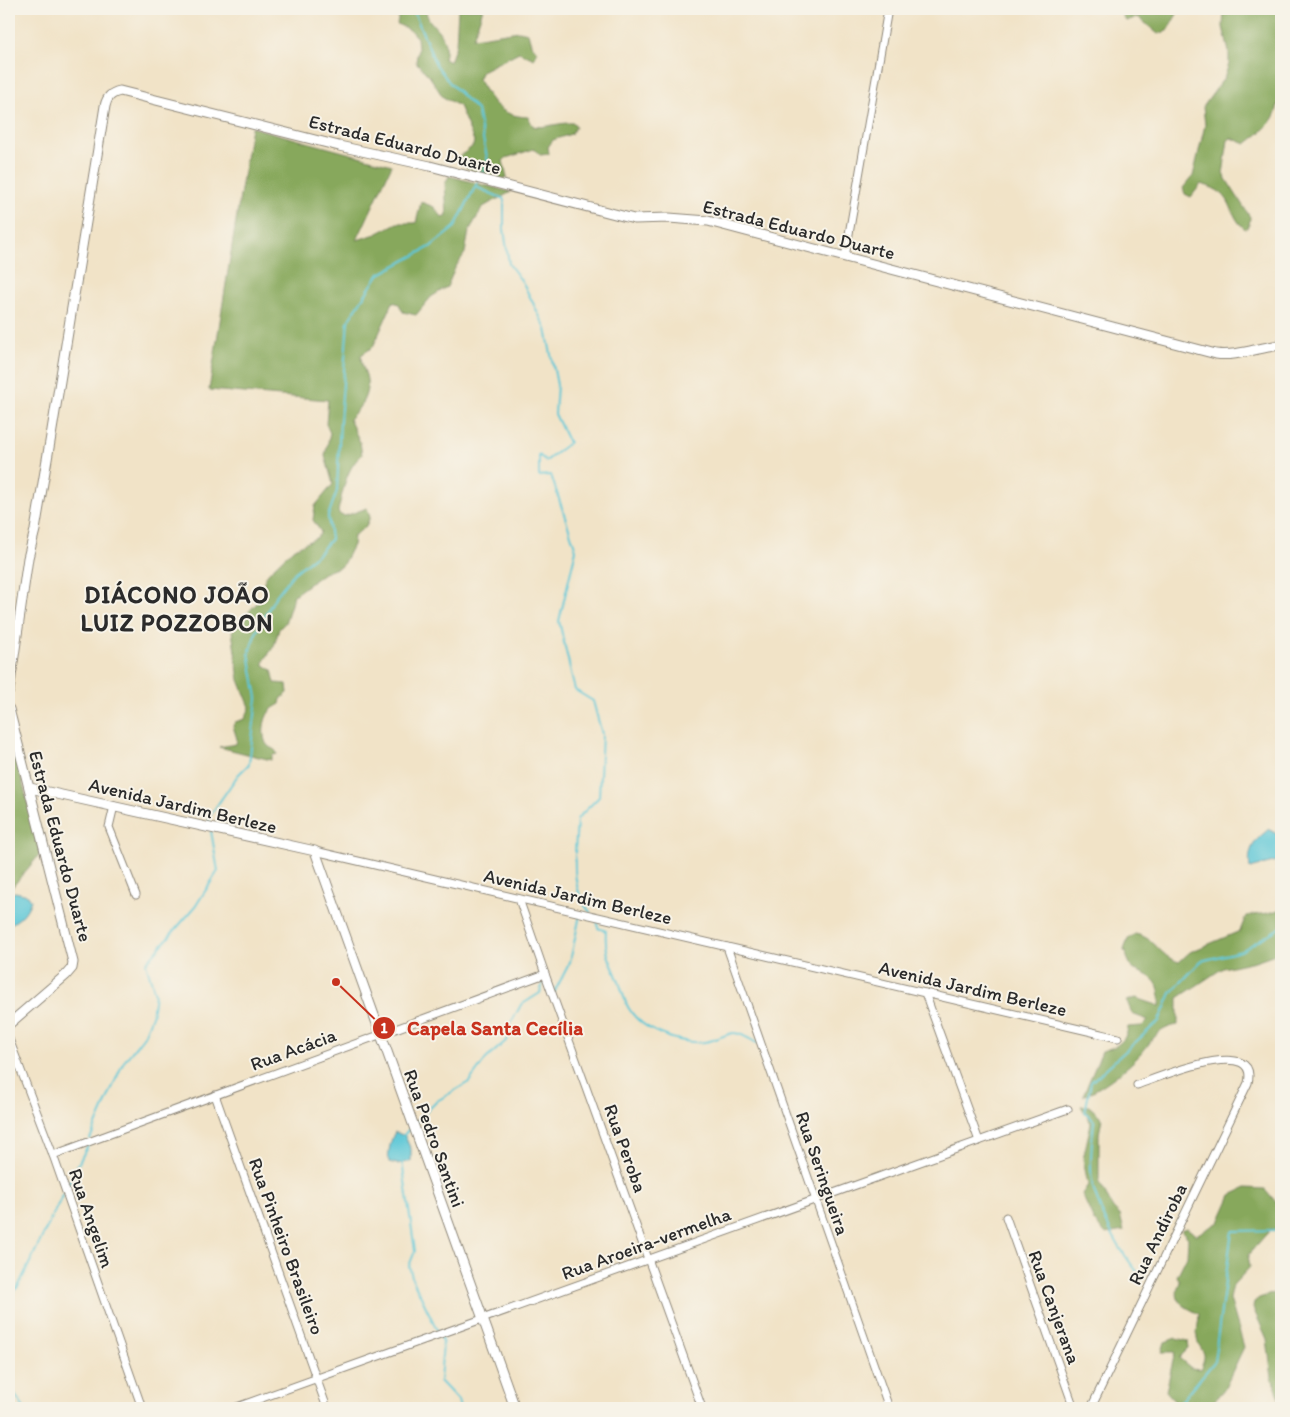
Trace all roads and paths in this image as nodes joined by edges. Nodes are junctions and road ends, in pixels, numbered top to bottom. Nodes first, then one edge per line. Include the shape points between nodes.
1 (888, 9) edge
2 (845, 257) junction
3 (1281, 346) edge
4 (9, 691) edge
5 (9, 709) edge
6 (30, 788) junction
7 (114, 806) junction
8 (315, 851) junction
9 (136, 895) dead end
10 (519, 899) junction
11 (727, 947) junction
12 (544, 974) junction
13 (926, 993) junction
14 (9, 1024) edge
15 (381, 1034) junction
16 (1118, 1038) dead end
17 (9, 1039) edge
18 (1137, 1085) dead end
19 (215, 1095) junction
20 (1068, 1109) dead end
21 (978, 1141) junction
22 (53, 1155) junction
23 (814, 1200) junction
24 (1006, 1217) dead end
25 (650, 1259) junction
26 (483, 1319) junction
27 (317, 1378) junction
28 (142, 1408) edge
29 (234, 1408) edge
30 (327, 1408) edge
31 (515, 1408) edge
32 (702, 1408) edge
33 (889, 1408) edge
34 (1074, 1408) edge
35 (1091, 1408) edge

1 - 2 street
2 - 3 street, Estrada Eduardo Duarte via 1216,354 1228,356 1258,347
2 - 4 street, Estrada Eduardo Duarte via 708,221 634,219 430,166 115,92 106,100 28,558
5 - 6 street, Estrada Eduardo Duarte
6 - 7 street, Avenida Jardim Berleze
6 - 14 street, Estrada Eduardo Duarte via 73,962 66,975
7 - 8 street, Avenida Jardim Berleze
7 - 9 street via 109,827
8 - 10 street, Avenida Jardim Berleze
8 - 15 street, Rua Pedro Santini
10 - 11 street, Avenida Jardim Berleze
10 - 12 street, Rua Peroba
11 - 13 street, Avenida Jardim Berleze
11 - 23 street, Rua Seringueira
12 - 15 street, Rua Acácia
12 - 25 street, Rua Peroba
13 - 16 street, Avenida Jardim Berleze
13 - 21 street
15 - 19 street, Rua Acácia
15 - 26 street, Rua Pedro Santini
17 - 22 street, Rua Angelim
18 - 35 street, Rua Andiroba via 1210,1061 1239,1060 1248,1066 1250,1072 1248,1083
19 - 22 street, Rua Acácia
19 - 27 street, Rua Pinheiro Brasileiro
20 - 21 street, Rua Aroeira-vermelha
21 - 23 street, Rua Aroeira-vermelha
22 - 28 street, Rua Angelim
23 - 25 street, Rua Aroeira-vermelha
23 - 33 street, Rua Seringueira
24 - 34 street, Rua Canjerana
25 - 26 street, Rua Aroeira-vermelha
25 - 32 street, Rua Peroba
26 - 27 street, Rua Aroeira-vermelha
26 - 31 street, Rua Pedro Santini
27 - 29 street, Rua Aroeira-vermelha
27 - 30 street, Rua Pinheiro Brasileiro

